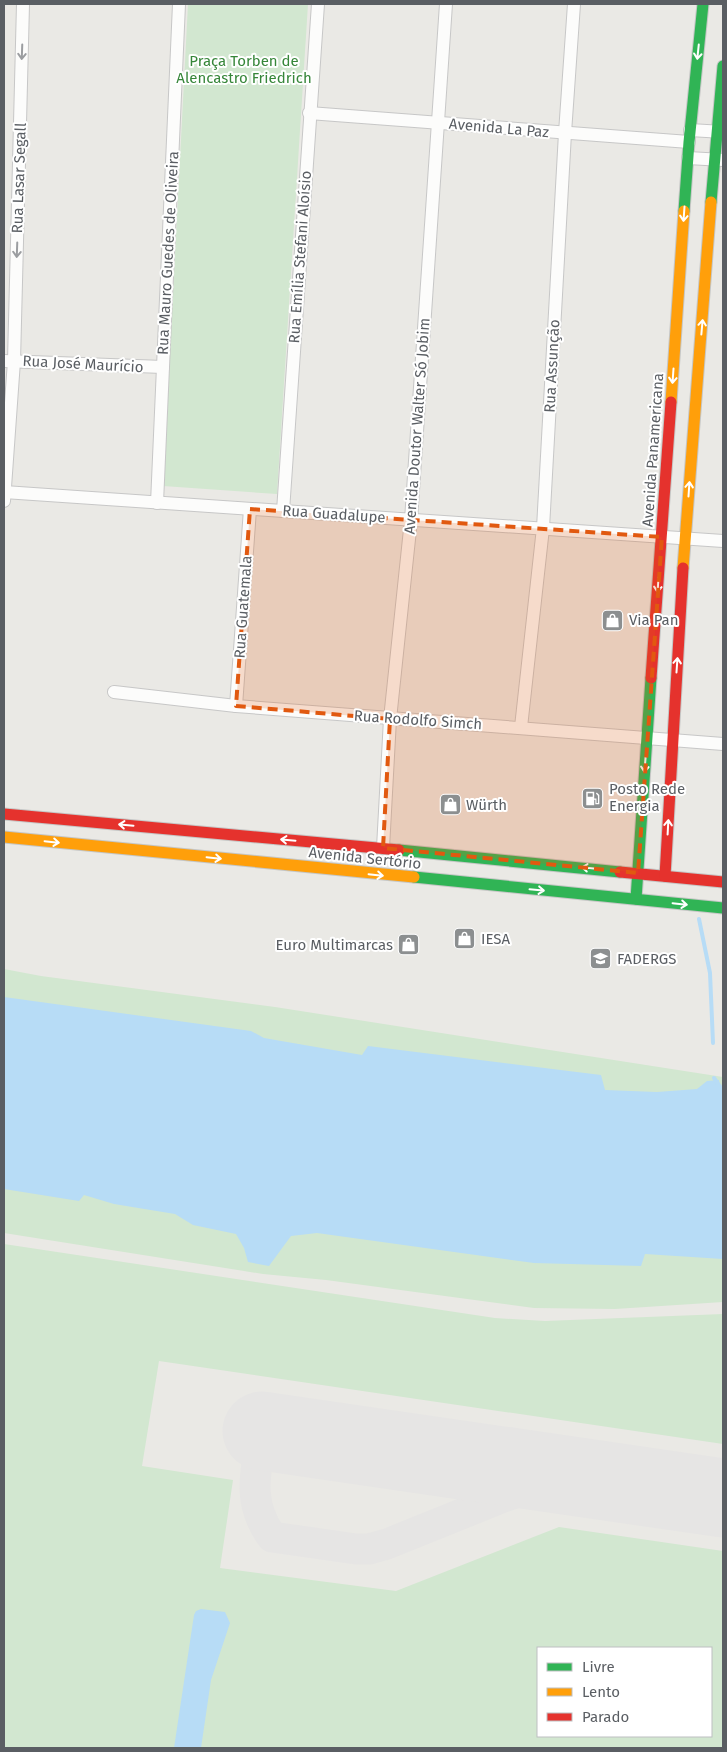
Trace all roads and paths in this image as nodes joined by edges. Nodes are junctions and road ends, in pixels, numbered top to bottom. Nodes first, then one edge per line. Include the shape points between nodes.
1 (24, 4) edge
2 (179, 4) edge
3 (318, 4) edge
4 (446, 4) edge
5 (574, 4) edge
6 (703, 4) edge
7 (723, 66) edge
8 (309, 113) junction
9 (438, 123) junction
10 (720, 131) edge
11 (565, 133) junction
12 (690, 136) junction
13 (688, 158) junction
14 (719, 160) edge
15 (9, 361) edge
16 (163, 367) junction
17 (4, 494) edge
18 (157, 502) junction
19 (250, 509) junction
20 (283, 511) junction
21 (412, 520) junction
22 (543, 528) junction
23 (662, 536) junction
24 (686, 538) junction
25 (723, 541) edge
26 (114, 692) dead end
27 (236, 706) junction
28 (390, 719) junction
29 (521, 727) junction
30 (647, 738) junction
31 (672, 739) junction
32 (723, 744) edge
33 (4, 814) edge
34 (4, 837) edge
35 (383, 848) junction
36 (638, 873) junction
37 (665, 876) junction
38 (723, 882) edge
39 (636, 899) junction
40 (723, 908) edge

1 -> 15 street, Rua Lasar Segall
2 - 16 street, Rua Mauro Guedes de Oliveira
3 - 8 street, Rua Emília Stefani Aloísio
4 - 9 street, Avenida Doutor Walter Só Jobim
5 - 11 street, Rua Assunção
6 -> 12 street, Avenida Panamericana
7 - 10 street
8 - 9 street, Avenida La Paz
8 - 20 street, Rua Emília Stefani Aloísio
9 - 11 street, Avenida La Paz
9 - 21 street, Avenida Doutor Walter Só Jobim
10 - 12 street, Avenida La Paz
10 - 14 street
11 - 12 street, Avenida La Paz
11 - 22 street, Rua Assunção
12 - 13 street, Avenida Panamericana
13 - 14 street
13 -> 23 street, Avenida Panamericana
24 -> 14 street
15 - 16 street, Rua José Maurício
15 - 17 street, Rua Lasar Segall
16 - 18 street, Rua Mauro Guedes de Oliveira
17 - 18 street, Rua Guadalupe
18 - 19 street, Rua Guadalupe
19 - 20 street, Rua Guadalupe
19 - 27 street, Rua Guatemala
20 - 21 street, Rua Guadalupe
21 - 22 street, Rua Guadalupe
21 - 28 street, Avenida Doutor Walter Só Jobim
22 - 23 street, Rua Guadalupe
22 - 29 street, Rua Assunção
23 - 24 street, Rua Guadalupe
23 -> 30 street, Avenida Panamericana
24 - 25 street, Rua Guadalupe
31 -> 24 street
26 - 27 street, Rua Rodolfo Simch
27 - 28 street, Rua Rodolfo Simch
28 - 29 street, Rua Rodolfo Simch
28 - 35 street, Avenida Doutor Walter Só Jobim
29 - 30 street, Rua Rodolfo Simch
30 - 31 street, Rua Rodolfo Simch
30 -> 36 street, Avenida Panamericana
31 - 32 street, Rua Rodolfo Simch
37 -> 31 street
35 -> 33 street, Avenida Sertório
34 -> 39 street, Avenida Sertório
36 -> 35 street, Avenida Sertório
36 - 37 street, Avenida Sertório
36 - 39 street, Avenida Panamericana
37 - 38 street, Avenida Sertório
39 -> 40 street, Avenida Sertório

